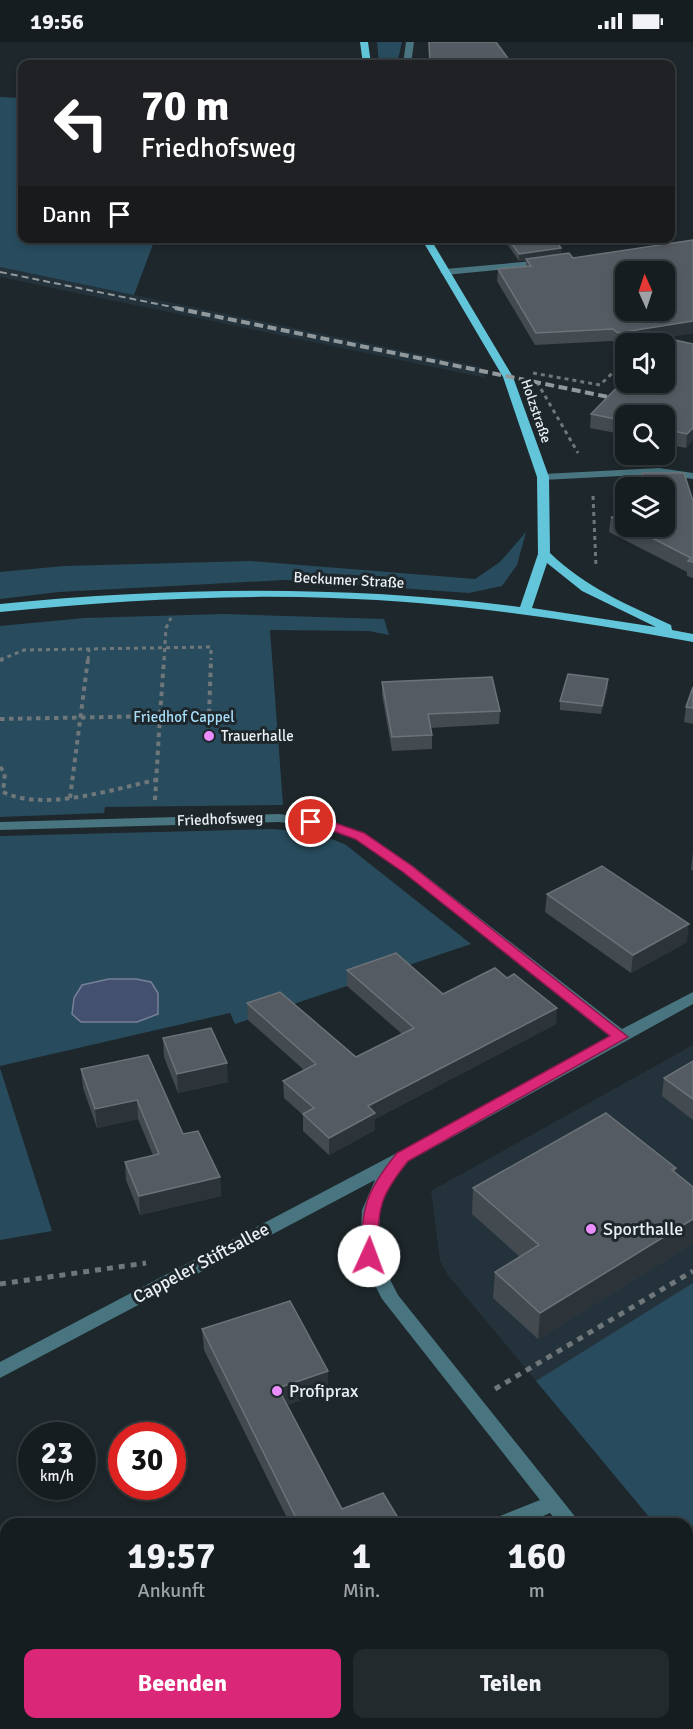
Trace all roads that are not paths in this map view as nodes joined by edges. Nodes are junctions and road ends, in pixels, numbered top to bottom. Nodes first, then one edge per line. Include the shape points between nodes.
1 (364, 42) edge
2 (410, 42) edge
3 (366, 60) edge
4 (408, 60) edge
5 (428, 243) edge
6 (557, 261) edge
7 (445, 272) junction
8 (693, 476) edge
9 (543, 477) junction
10 (544, 554) junction
11 (0, 608) edge
12 (525, 611) junction
13 (690, 638) edge
14 (0, 826) edge
15 (693, 998) edge
16 (621, 1037) junction
17 (402, 1157) junction
18 (0, 1371) edge
19 (554, 1503) junction
20 (517, 1518) edge
21 (566, 1518) edge

1 - 3 main road
2 - 4 street
5 - 7 main road, Holzstraße
6 - 7 street
7 - 9 main road, Holzstraße via 508,377
8 - 9 street via 659,471
9 - 10 main road, Holzstraße
10 - 12 main road, Holzstraße
10 - 13 main road via 564,575 591,593
11 - 12 main road, Beckumer Straße via 216,593 284,593
12 - 13 main road, Beckumer Straße
14 - 16 street, Friedhofsweg via 279,818 327,824 360,836 408,869
15 - 16 street, Cappeler Stiftsallee
16 - 17 street, Cappeler Stiftsallee
17 - 18 street, Cappeler Stiftsallee
17 - 19 street, Cappeler Stiftsallee via 380,1185 371,1210 369,1256 391,1299
19 - 20 street
19 - 21 street, Cappeler Stiftsallee

